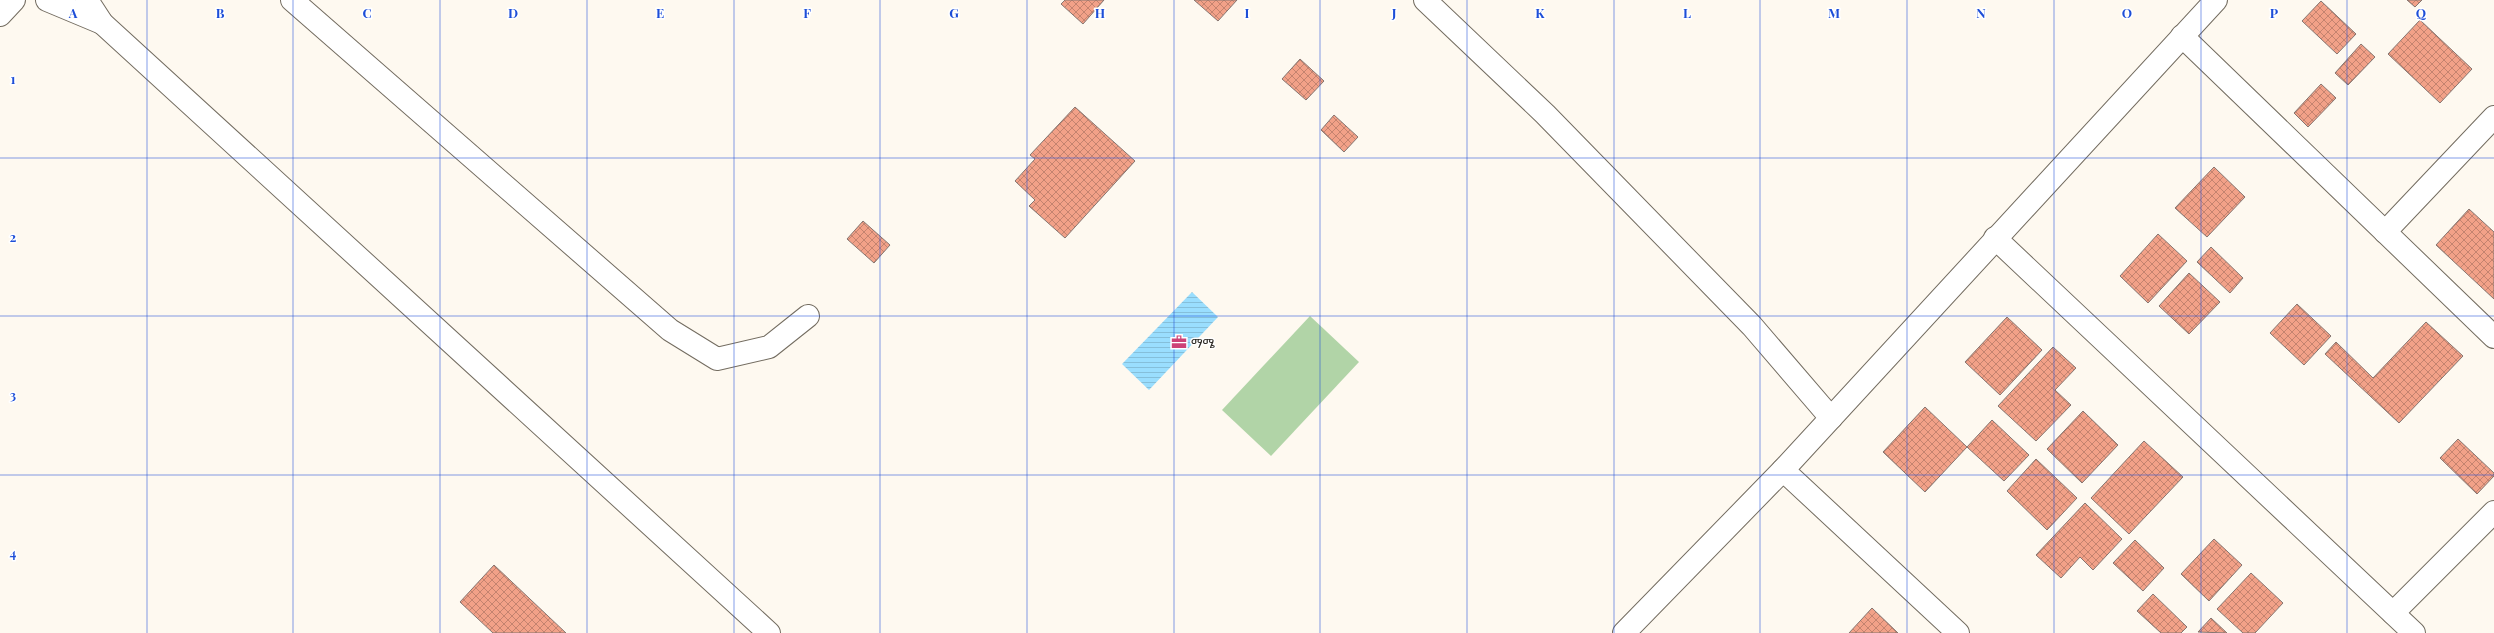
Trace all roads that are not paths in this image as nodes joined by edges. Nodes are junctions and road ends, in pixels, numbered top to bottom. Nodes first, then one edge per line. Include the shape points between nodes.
1 (14, 0) edge
2 (47, 0) edge
3 (87, 0) edge
4 (292, 0) edge
5 (1424, 0) edge
6 (2216, 0) edge
7 (0, 15) edge
8 (102, 24) junction
9 (2182, 36) junction
10 (2494, 117) edge
11 (2385, 232) junction
12 (1995, 238) junction
13 (808, 316) dead end
14 (2494, 337) edge
15 (1831, 418) junction
16 (1783, 470) junction
17 (2494, 512) edge
18 (2393, 613) junction
19 (769, 633) edge
20 (1624, 633) edge
21 (1958, 633) edge
22 (2414, 633) edge

1 - 7 main road
2 - 8 main road
3 - 8 main road
4 - 13 main road via 670,330 717,359 769,347
5 - 15 main road via 1545,114 1747,320
6 - 9 main road
8 - 19 main road
9 - 11 main road
9 - 12 main road
10 - 11 main road
11 - 14 main road
12 - 15 main road
12 - 18 main road
15 - 16 main road
16 - 20 main road
16 - 21 main road
17 - 18 main road
18 - 22 main road

